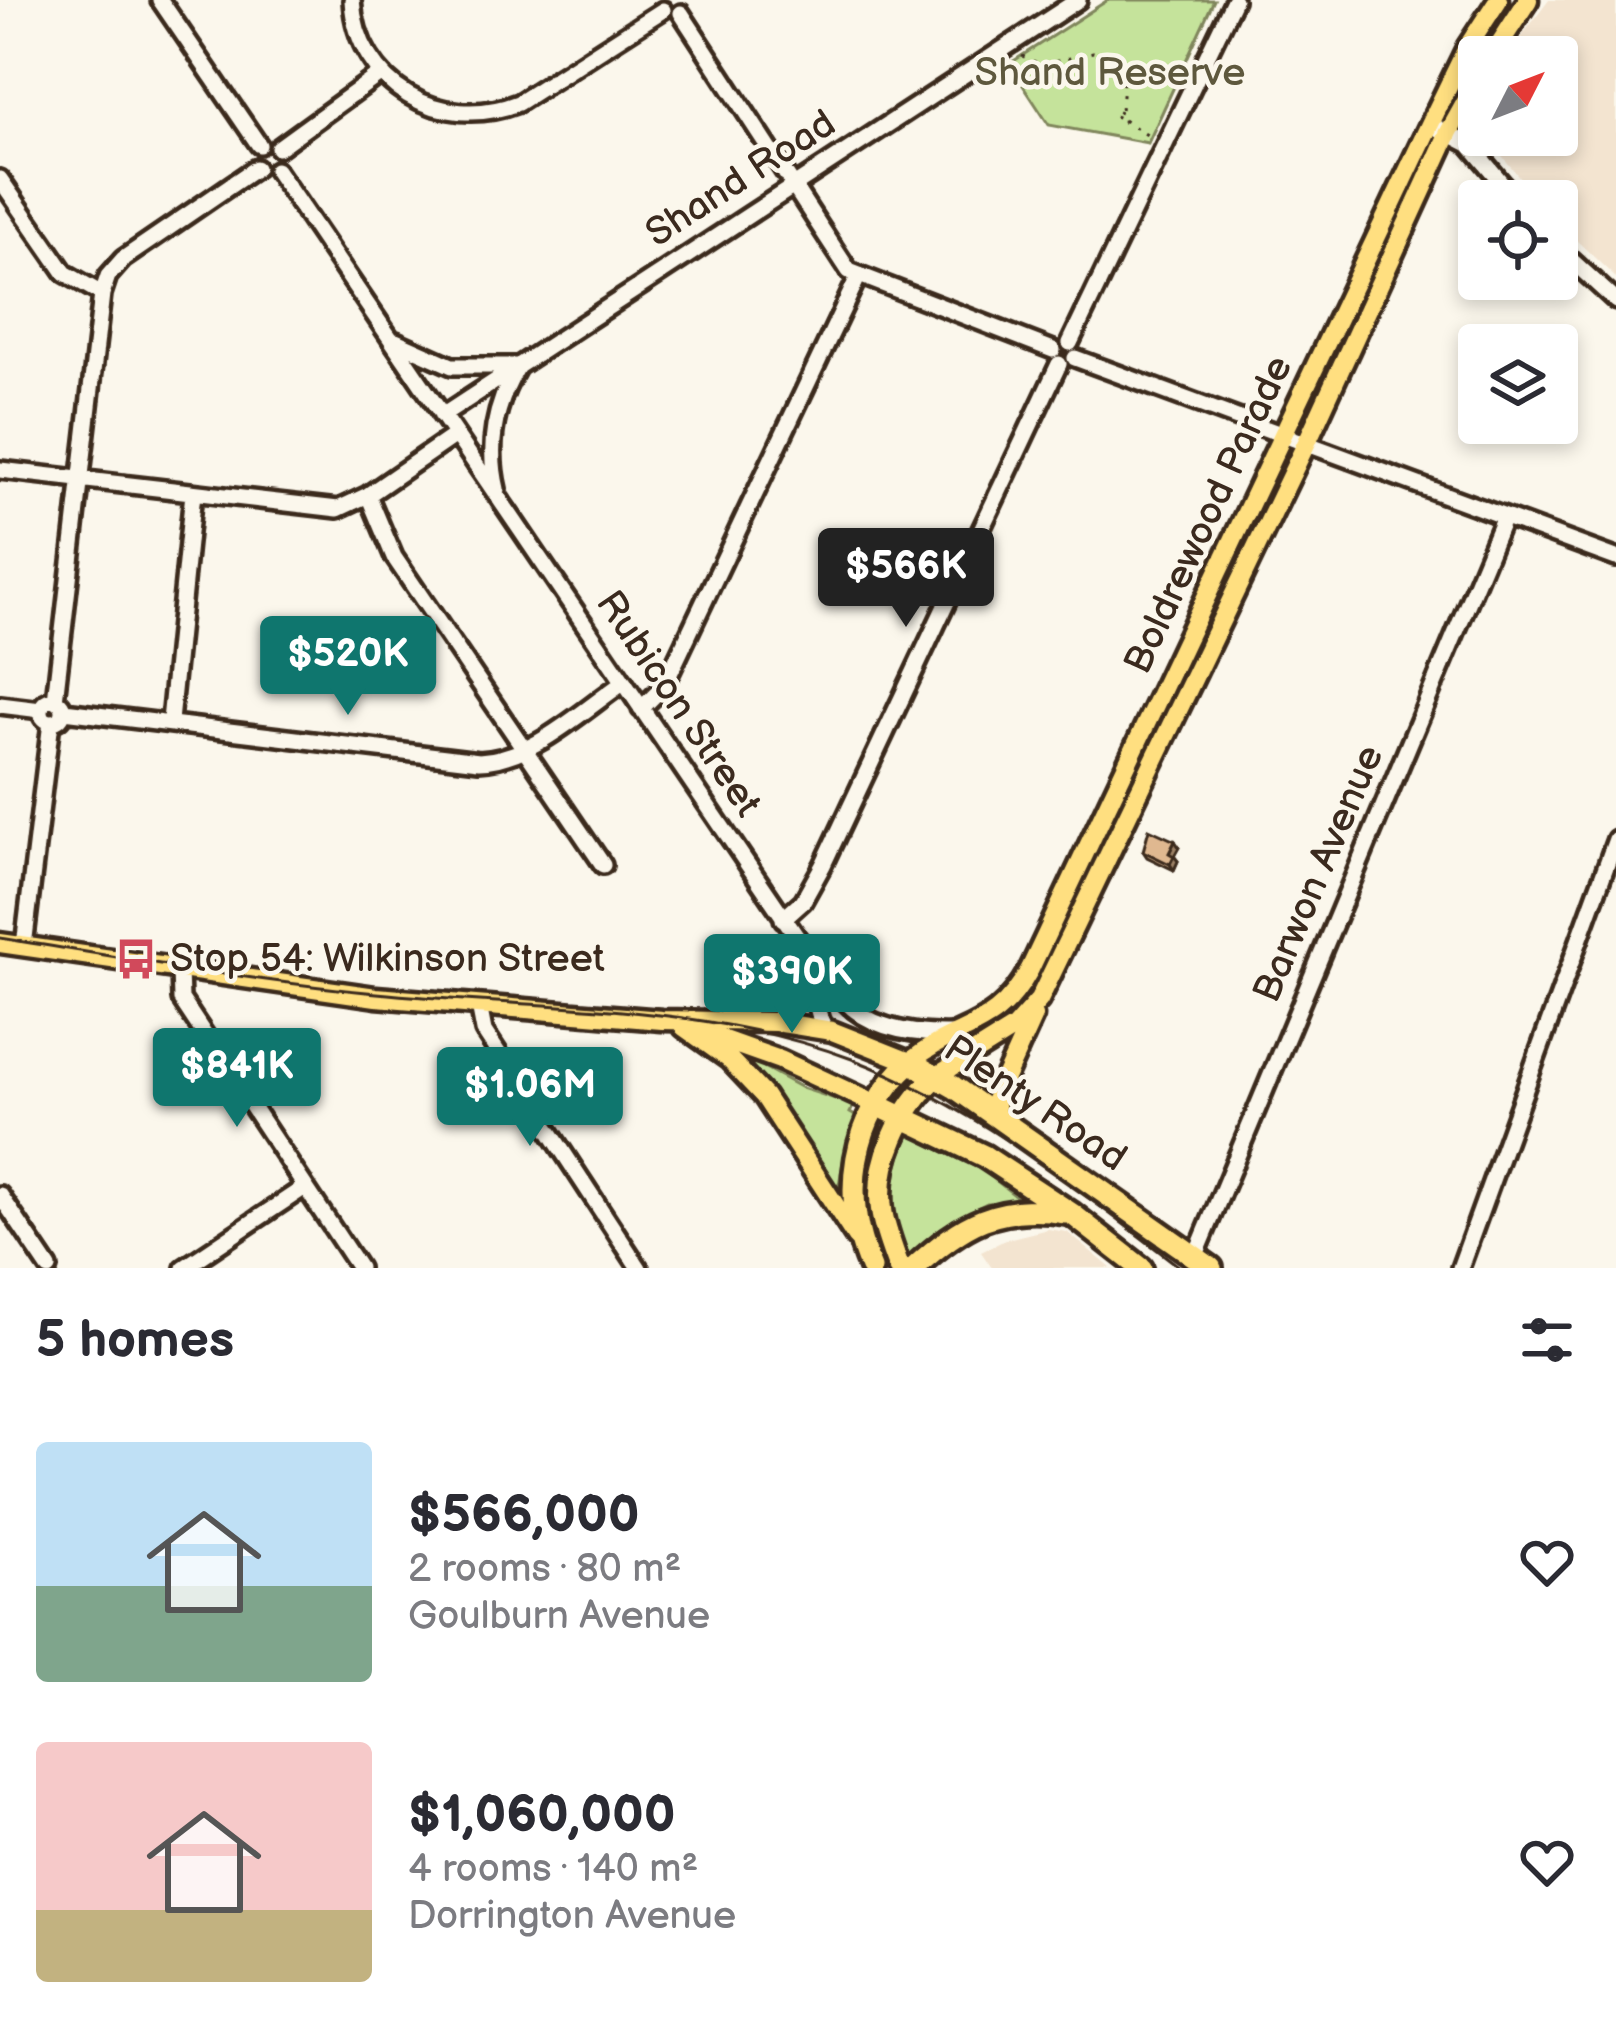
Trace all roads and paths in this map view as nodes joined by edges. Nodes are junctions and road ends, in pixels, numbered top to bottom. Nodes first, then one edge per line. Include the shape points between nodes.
1 (160, 0) edge
2 (352, 0) edge
3 (1078, 0) edge
4 (1234, 0) edge
5 (1498, 0) edge
6 (1528, 0) edge
7 (662, 5) edge
8 (683, 7) edge
9 (1505, 36) edge
10 (1020, 56) dead end
11 (380, 74) junction
12 (1458, 116) edge
13 (1430, 124) junction
14 (1449, 132) junction
15 (259, 145) junction
16 (1163, 146) junction
17 (278, 148) junction
18 (256, 168) junction
19 (276, 170) junction
20 (0, 179) edge
21 (1499, 180) edge
22 (791, 185) junction
23 (1578, 266) edge
24 (858, 277) junction
25 (102, 294) junction
26 (1616, 301) edge
27 (388, 337) junction
28 (1073, 351) junction
29 (1056, 357) junction
30 (519, 366) junction
31 (442, 416) junction
32 (1281, 434) junction
33 (455, 435) junction
34 (1306, 442) junction
35 (0, 470) edge
36 (80, 480) junction
37 (193, 493) junction
38 (368, 495) junction
39 (503, 504) junction
40 (1504, 517) junction
41 (1616, 558) edge
42 (623, 683) junction
43 (1173, 697) junction
44 (0, 705) edge
45 (641, 709) junction
46 (53, 711) junction
47 (170, 722) junction
48 (524, 751) junction
49 (1616, 839) edge
50 (603, 865) dead end
51 (783, 919) junction
52 (0, 943) edge
53 (801, 945) junction
54 (24, 946) junction
55 (180, 970) junction
56 (1039, 1000) junction
57 (478, 1005) junction
58 (662, 1020) junction
59 (776, 1022) junction
60 (683, 1027) junction
61 (826, 1029) junction
62 (957, 1034) junction
63 (910, 1062) junction
64 (937, 1076) junction
65 (877, 1105) junction
66 (904, 1117) junction
67 (997, 1117) junction
68 (305, 1187) junction
69 (0, 1195) edge
70 (1072, 1214) junction
71 (866, 1257) edge
72 (1203, 1262) edge
73 (49, 1268) edge
74 (184, 1268) edge
75 (359, 1268) edge
76 (639, 1268) edge
77 (899, 1268) edge
78 (914, 1268) edge
79 (1141, 1268) edge
80 (1460, 1268) edge

1 - 15 street
2 - 11 street
3 - 22 street, Shand Road
4 - 16 street
5 - 13 main road, Boldrewood Parade
6 - 9 main road
7 - 8 street via 671,16
7 - 11 street via 546,87 494,112 466,115 417,102
8 - 22 street
10 - 16 path via 1042,65 1093,52 1108,57 1123,80 1114,118
11 - 17 street
12 - 14 main road, Boldrewood Parade
13 - 14 street
13 - 32 main road, Boldrewood Parade
14 - 21 street
14 - 34 main road, Boldrewood Parade
15 - 17 street
15 - 18 street
16 - 28 street
17 - 19 street
18 - 19 street
18 - 25 street via 123,259
19 - 27 street, Rubicon Street
20 - 25 street via 65,273
22 - 24 street
22 - 30 street, Shand Road
23 - 26 street
24 - 29 street
24 - 45 street via 664,686
25 - 36 street
27 - 30 street via 452,366
27 - 31 street, Rubicon Street
28 - 29 street via 1061,343
28 - 32 street
29 - 51 street via 823,865
30 - 31 street, Shand Road
30 - 39 street, Rubicon Street via 493,437
31 - 33 street, Rubicon Street
32 - 34 street
32 - 43 main road, Boldrewood Parade
33 - 38 street
33 - 39 street, Rubicon Street
34 - 40 street
34 - 43 main road, Boldrewood Parade
35 - 36 street
36 - 37 street
36 - 46 street
37 - 38 street via 328,509
37 - 47 street
38 - 48 street via 394,557
39 - 42 street, Rubicon Street
40 - 41 street
40 - 72 street, Barwon Avenue
42 - 45 street, Rubicon Street
42 - 48 street
43 - 56 main road, Boldrewood Parade
43 - 62 main road, Boldrewood Parade via 1018,991 989,1020
44 - 46 street
45 - 51 street, Rubicon Street
46 - 47 street
46 - 54 street
47 - 48 street via 479,760
48 - 50 street
49 - 80 street
51 - 53 street, Rubicon Street
52 - 54 main road, Plenty Road
53 - 59 street via 803,976
53 - 61 street, Rubicon Street
53 - 62 street, Rubicon Street via 857,1012 906,1030
54 - 55 main road, Plenty Road
55 - 57 main road, Plenty Road
55 - 68 street via 181,999
56 - 64 main road, Boldrewood Parade via 1014,1028
56 - 67 main road via 996,1096
57 - 58 main road, Plenty Road
57 - 76 street via 484,1031
58 - 59 main road, Plenty Road
58 - 60 main road, Plenty Road
59 - 61 main road, Plenty Road
60 - 65 main road, Plenty Road
60 - 71 main road via 764,1096
61 - 63 main road, Plenty Road
62 - 63 main road, Boldrewood Parade
63 - 64 highway, Plenty Road
63 - 65 highway
64 - 66 highway
64 - 67 highway, Plenty Road
65 - 66 highway, Plenty Road
65 - 71 highway via 853,1172
66 - 70 highway, Plenty Road via 984,1156
66 - 77 highway via 887,1159 881,1212
67 - 72 highway, Plenty Road
68 - 74 street
68 - 75 street
69 - 73 street
70 - 78 highway via 992,1215
70 - 79 highway, Plenty Road

